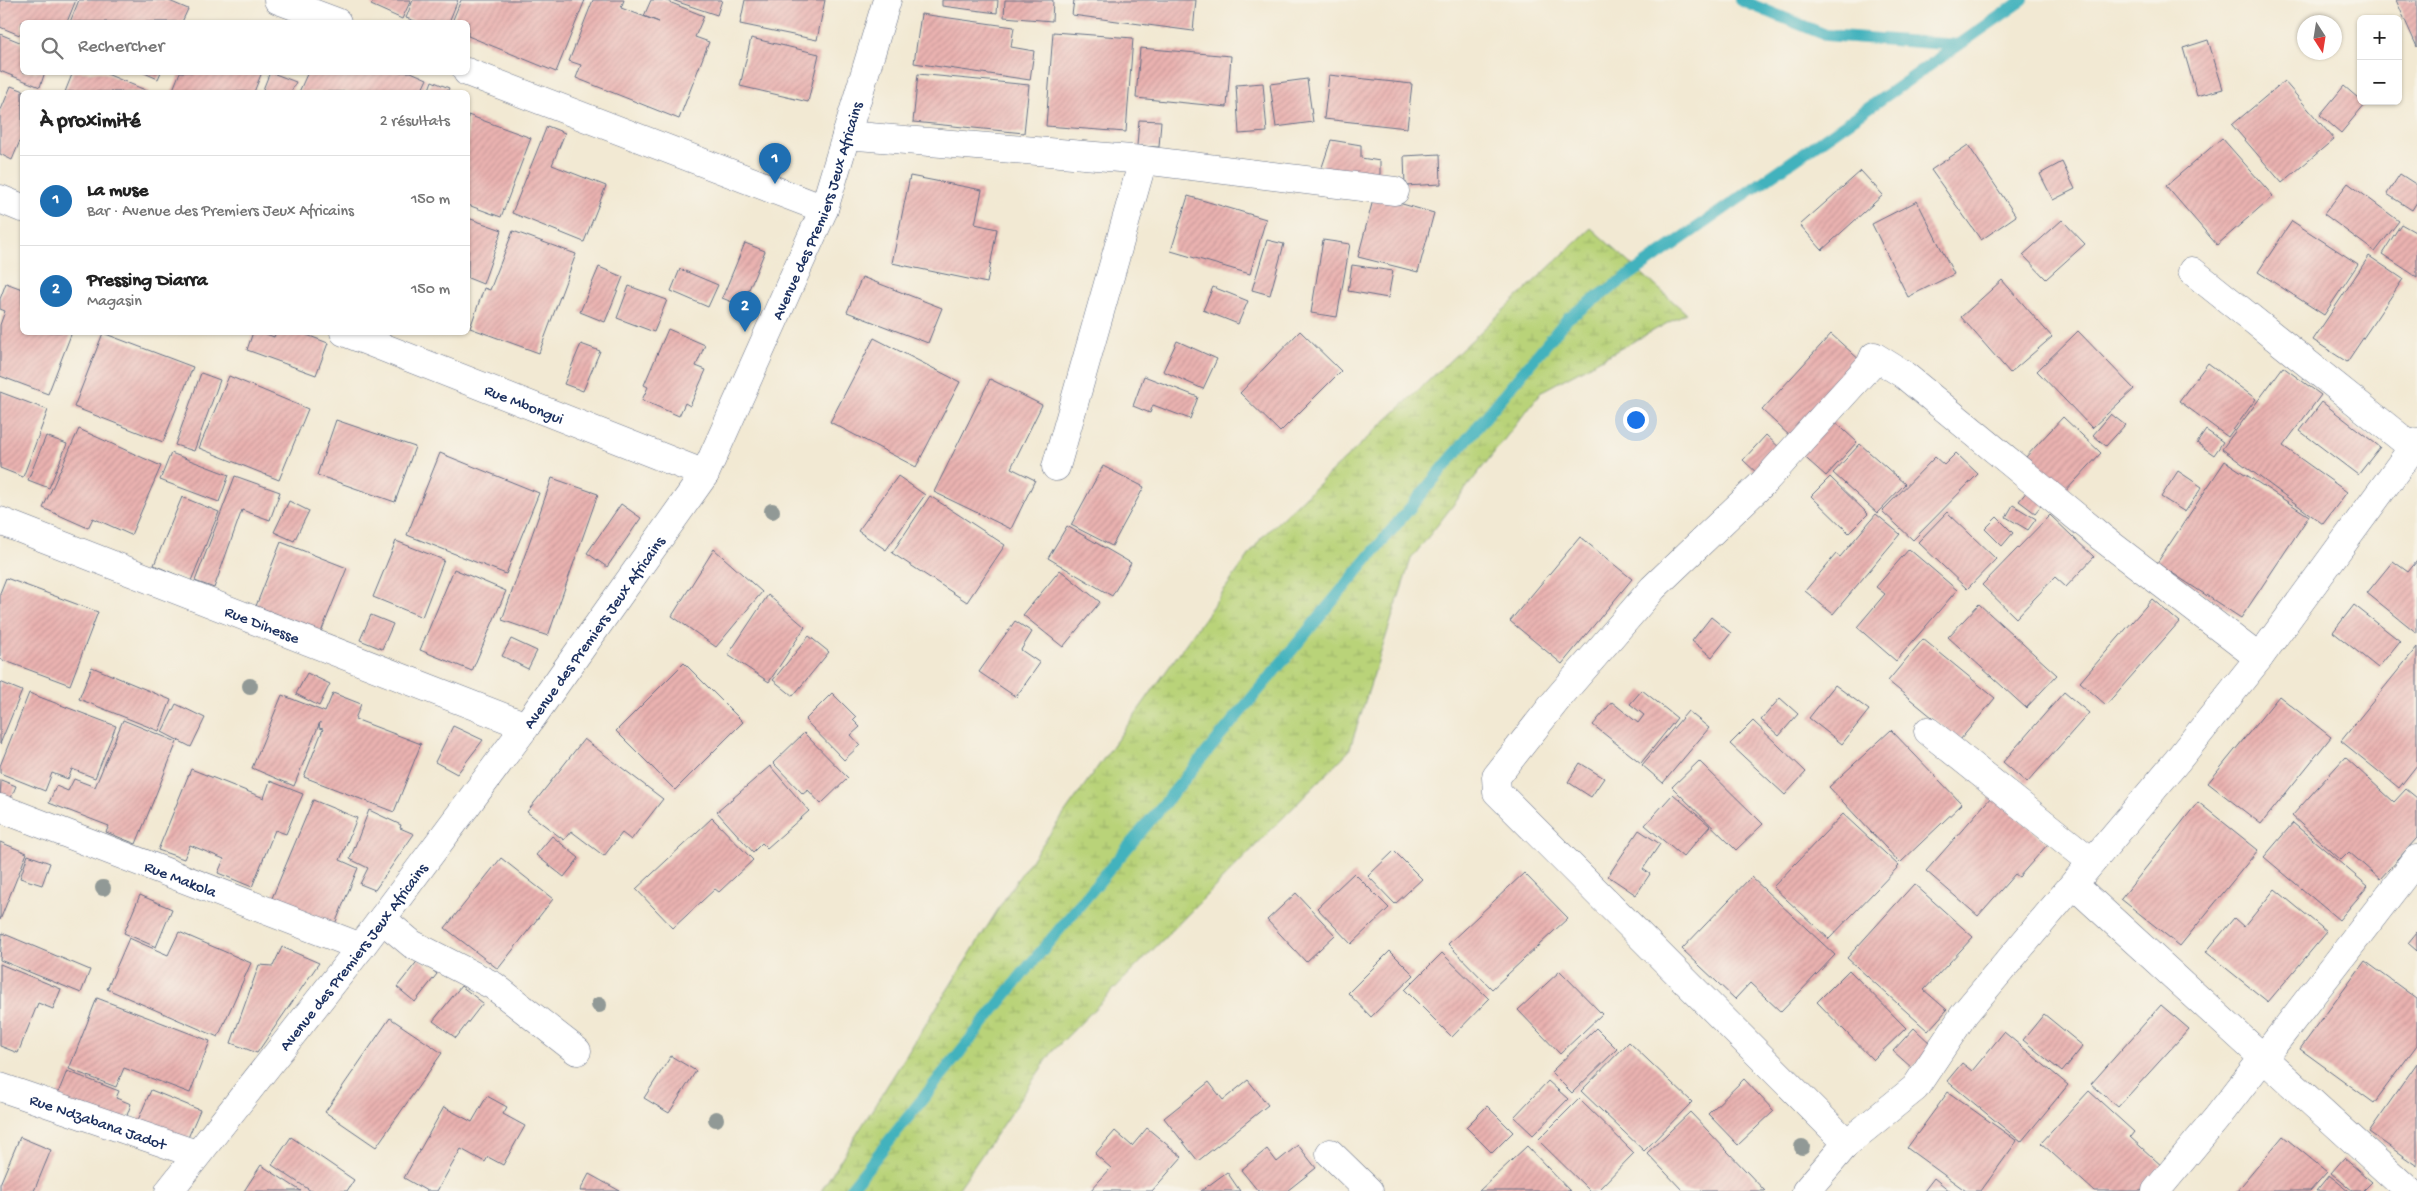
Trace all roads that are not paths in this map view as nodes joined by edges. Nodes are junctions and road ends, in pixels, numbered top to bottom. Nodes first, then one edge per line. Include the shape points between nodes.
1 (278, 0) edge
2 (887, 0) edge
3 (332, 20) edge
4 (470, 73) edge
5 (846, 134) junction
6 (1143, 160) junction
7 (1395, 191) dead end
8 (0, 199) edge
9 (20, 207) edge
10 (824, 209) junction
11 (2192, 271) dead end
12 (352, 335) edge
13 (2415, 447) edge
14 (1056, 467) dead end
15 (705, 474) junction
16 (0, 521) edge
17 (2259, 658) junction
18 (526, 726) junction
19 (1928, 731) dead end
20 (0, 808) edge
21 (2417, 860) edge
22 (2092, 862) junction
23 (2074, 885) junction
24 (382, 919) junction
25 (361, 947) junction
26 (577, 1050) dead end
27 (2262, 1060) junction
28 (0, 1087) edge
29 (1846, 1143) junction
30 (1330, 1153) dead end
31 (196, 1154) junction
32 (169, 1191) edge
33 (1369, 1191) edge
34 (1806, 1191) edge
35 (2156, 1191) edge
36 (2408, 1191) edge

1 - 3 street
2 - 5 street, Avenue des Premiers Jeux Africains
4 - 10 street
5 - 6 street
5 - 10 street, Avenue des Premiers Jeux Africains
6 - 7 street
6 - 14 street
8 - 9 street
10 - 15 street, Avenue des Premiers Jeux Africains
11 - 13 street
12 - 15 street, Rue Mbongui
13 - 17 street
15 - 18 street, Avenue des Premiers Jeux Africains
16 - 18 street, Rue Dihesse
17 - 22 street
17 - 29 street via 2101,538 1903,374 1874,356 1870,365 1764,482 1653,588 1558,697 1496,777 1497,792
18 - 24 street, Avenue des Premiers Jeux Africains
19 - 22 street
20 - 25 street, Rue Makola
21 - 27 street
22 - 23 street
23 - 27 street
23 - 29 street via 1965,1012 1915,1088
24 - 25 street, Avenue des Premiers Jeux Africains
24 - 26 street via 412,944 494,986
25 - 31 street, Avenue des Premiers Jeux Africains
27 - 35 street
27 - 36 street
28 - 31 street, Rue Ndzabana Jadot
29 - 34 street
30 - 33 street
31 - 32 street, Avenue des Premiers Jeux Africains

